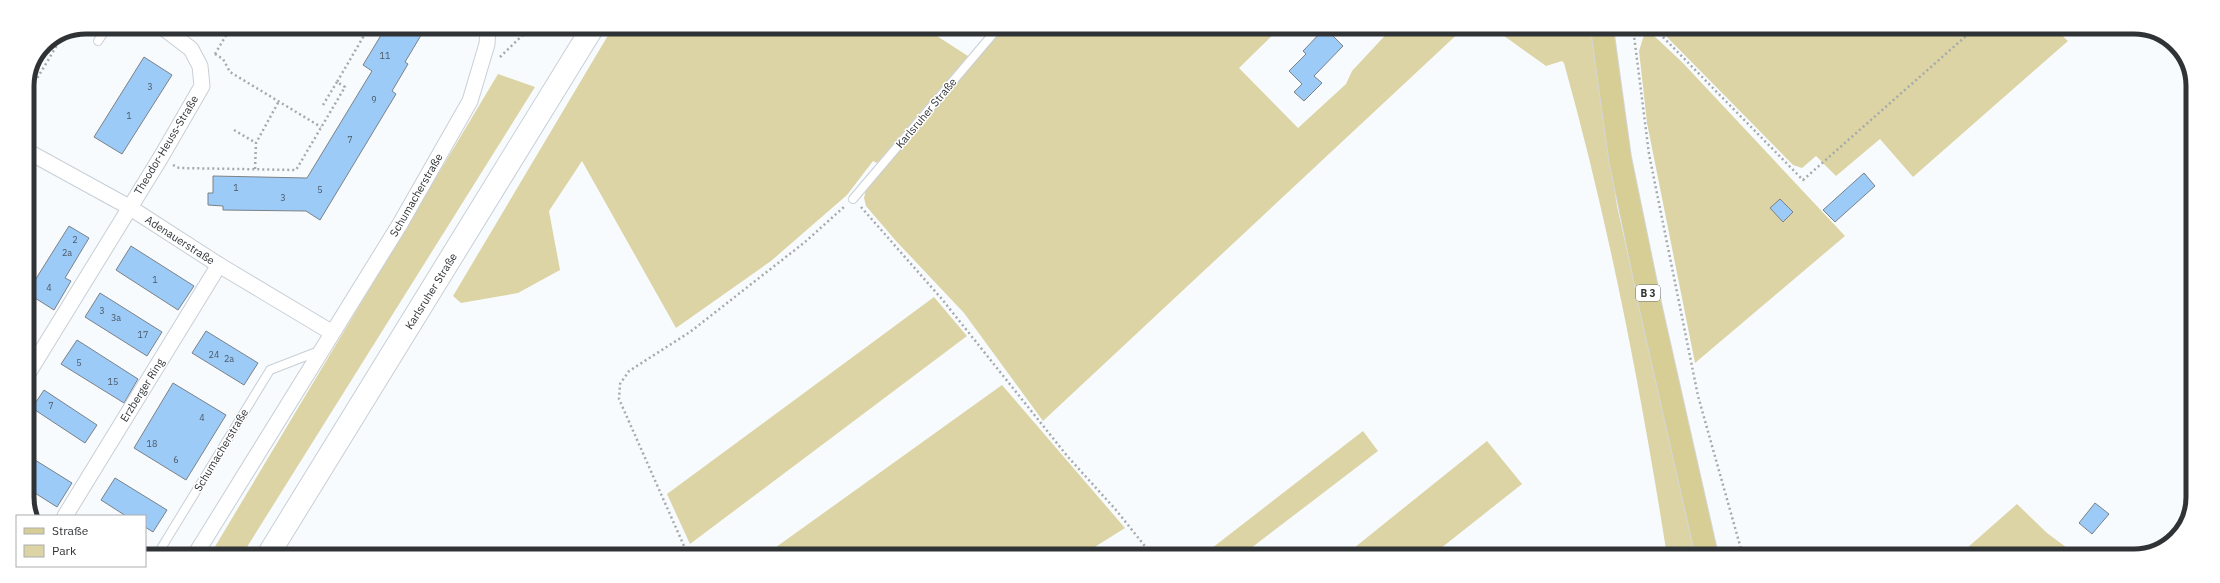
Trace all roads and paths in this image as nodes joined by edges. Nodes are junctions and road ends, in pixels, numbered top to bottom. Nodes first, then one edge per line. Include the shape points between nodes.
1 (102, 34) edge
2 (171, 34) edge
3 (227, 34) edge
4 (361, 34) edge
5 (487, 34) edge
6 (524, 34) edge
7 (589, 34) edge
8 (993, 34) edge
9 (1603, 34) edge
10 (1635, 34) edge
11 (1659, 34) edge
12 (1968, 34) edge
13 (364, 36) joint
14 (98, 41) dead end
15 (59, 42) edge
16 (215, 54) junction
17 (484, 54) junction
18 (200, 66) junction
19 (337, 82) junction
20 (34, 83) edge
21 (279, 101) junction
22 (323, 105) dead end
23 (321, 127) junction
24 (234, 130) dead end
25 (256, 143) junction
26 (34, 156) edge
27 (161, 157) junction
28 (255, 169) junction
29 (853, 198) junction
30 (129, 207) junction
31 (219, 265) junction
32 (331, 332) junction
33 (319, 352) junction
34 (34, 363) edge
35 (66, 515) edge
36 (161, 549) edge
37 (199, 549) edge
38 (272, 549) edge
39 (685, 549) edge
40 (1147, 549) edge
41 (1705, 549) edge
42 (1740, 549) edge

1 - 14 lane
2 - 18 street, Theodor-Heuss-Straße via 191,49
3 - 16 path
4 - 13 path
5 - 17 street, Schumacherstraße
6 - 17 path via 500,57
7 - 38 main road, Karlsruher Straße
8 - 29 lane, Karlsruher Straße
9 - 41 main road, B 3 via 1622,166
10 - 42 path via 1649,154 1698,396
11 - 12 path via 1803,180
13 - 19 path
15 - 20 path
16 - 18 path
16 - 21 path via 222,59 230,72
17 - 32 street, Schumacherstraße via 470,101 400,224
18 - 27 street, Theodor-Heuss-Straße via 202,86
19 - 22 path
19 - 23 path via 345,87
21 - 23 path
21 - 25 path
23 - 28 path via 296,170
24 - 25 path
25 - 28 path
26 - 30 street, Adenauerstraße
27 - 28 path via 179,168
27 - 30 street, Theodor-Heuss-Straße
29 - 39 path via 805,242 690,332 629,371 620,384 619,399
29 - 40 path via 941,298 1068,457
30 - 31 street, Adenauerstraße
30 - 34 street
31 - 32 street, Adenauerstraße
31 - 35 street, Erzberger Ring
32 - 33 street, Schumacherstraße
33 - 36 lane, Schumacherstraße via 270,370
33 - 37 street, Schumacherstraße

